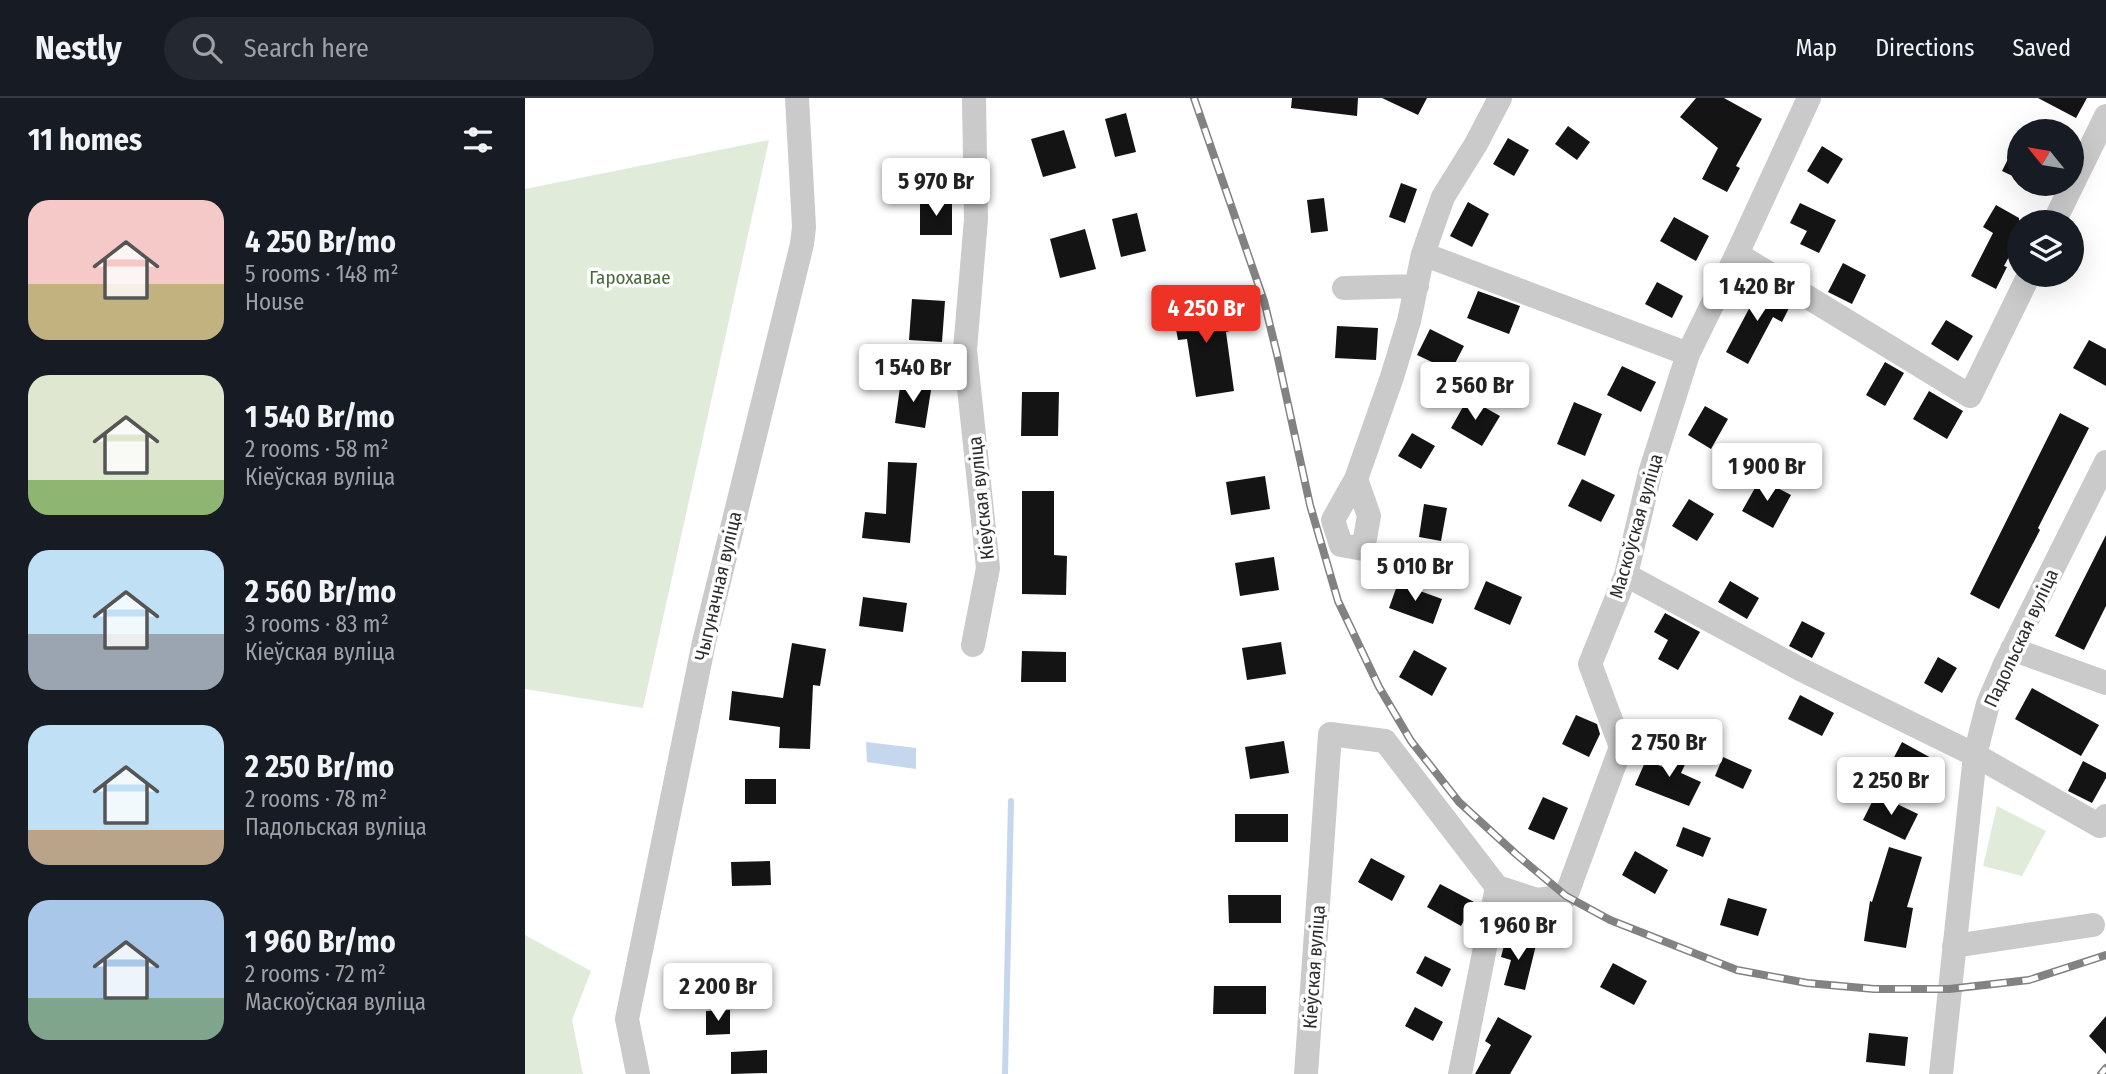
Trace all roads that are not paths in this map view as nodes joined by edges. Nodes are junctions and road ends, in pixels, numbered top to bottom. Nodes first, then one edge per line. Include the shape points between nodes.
1 (797, 98) edge
2 (974, 98) edge
3 (1500, 98) edge
4 (1809, 98) edge
5 (2106, 116) edge
6 (2060, 210) edge
7 (1423, 254) junction
8 (1737, 254) junction
9 (1417, 286) junction
10 (2023, 287) edge
11 (1344, 288) dead end
12 (1688, 354) junction
13 (2106, 462) edge
14 (1356, 479) dead end
15 (1626, 575) junction
16 (973, 645) dead end
17 (2012, 649) junction
18 (2106, 683) edge
19 (1975, 755) junction
20 (2106, 816) edge
21 (1497, 887) junction
22 (2093, 925) dead end
23 (1954, 946) junction
24 (638, 1074) edge
25 (1306, 1074) edge
26 (1460, 1074) edge
27 (1941, 1074) edge

1 - 24 street, Чыгуначная вуліца via 802,244 704,642 627,1019
2 - 16 street, Кіеўская вуліца via 976,219 965,351 988,568
3 - 7 street via 1443,197
4 - 8 street, Маскоўская вуліца
5 - 6 street
7 - 9 street
7 - 12 street
8 - 10 street via 1970,396
8 - 12 street, Маскоўская вуліца
9 - 11 street
9 - 14 street via 1392,377
12 - 15 street, Маскоўская вуліца via 1650,473
13 - 17 street, Падольская вуліца
15 - 19 street via 1800,669
15 - 21 street, Маскоўская вуліца via 1590,664 1621,747 1566,896 1537,900
17 - 18 street
17 - 19 street, Падольская вуліца via 1987,704
19 - 20 street via 2100,826
19 - 23 street, Падольская вуліца
21 - 25 street, Кіеўская вуліца via 1385,741 1330,734
21 - 26 street
22 - 23 street
23 - 27 street, Падольская вуліца

